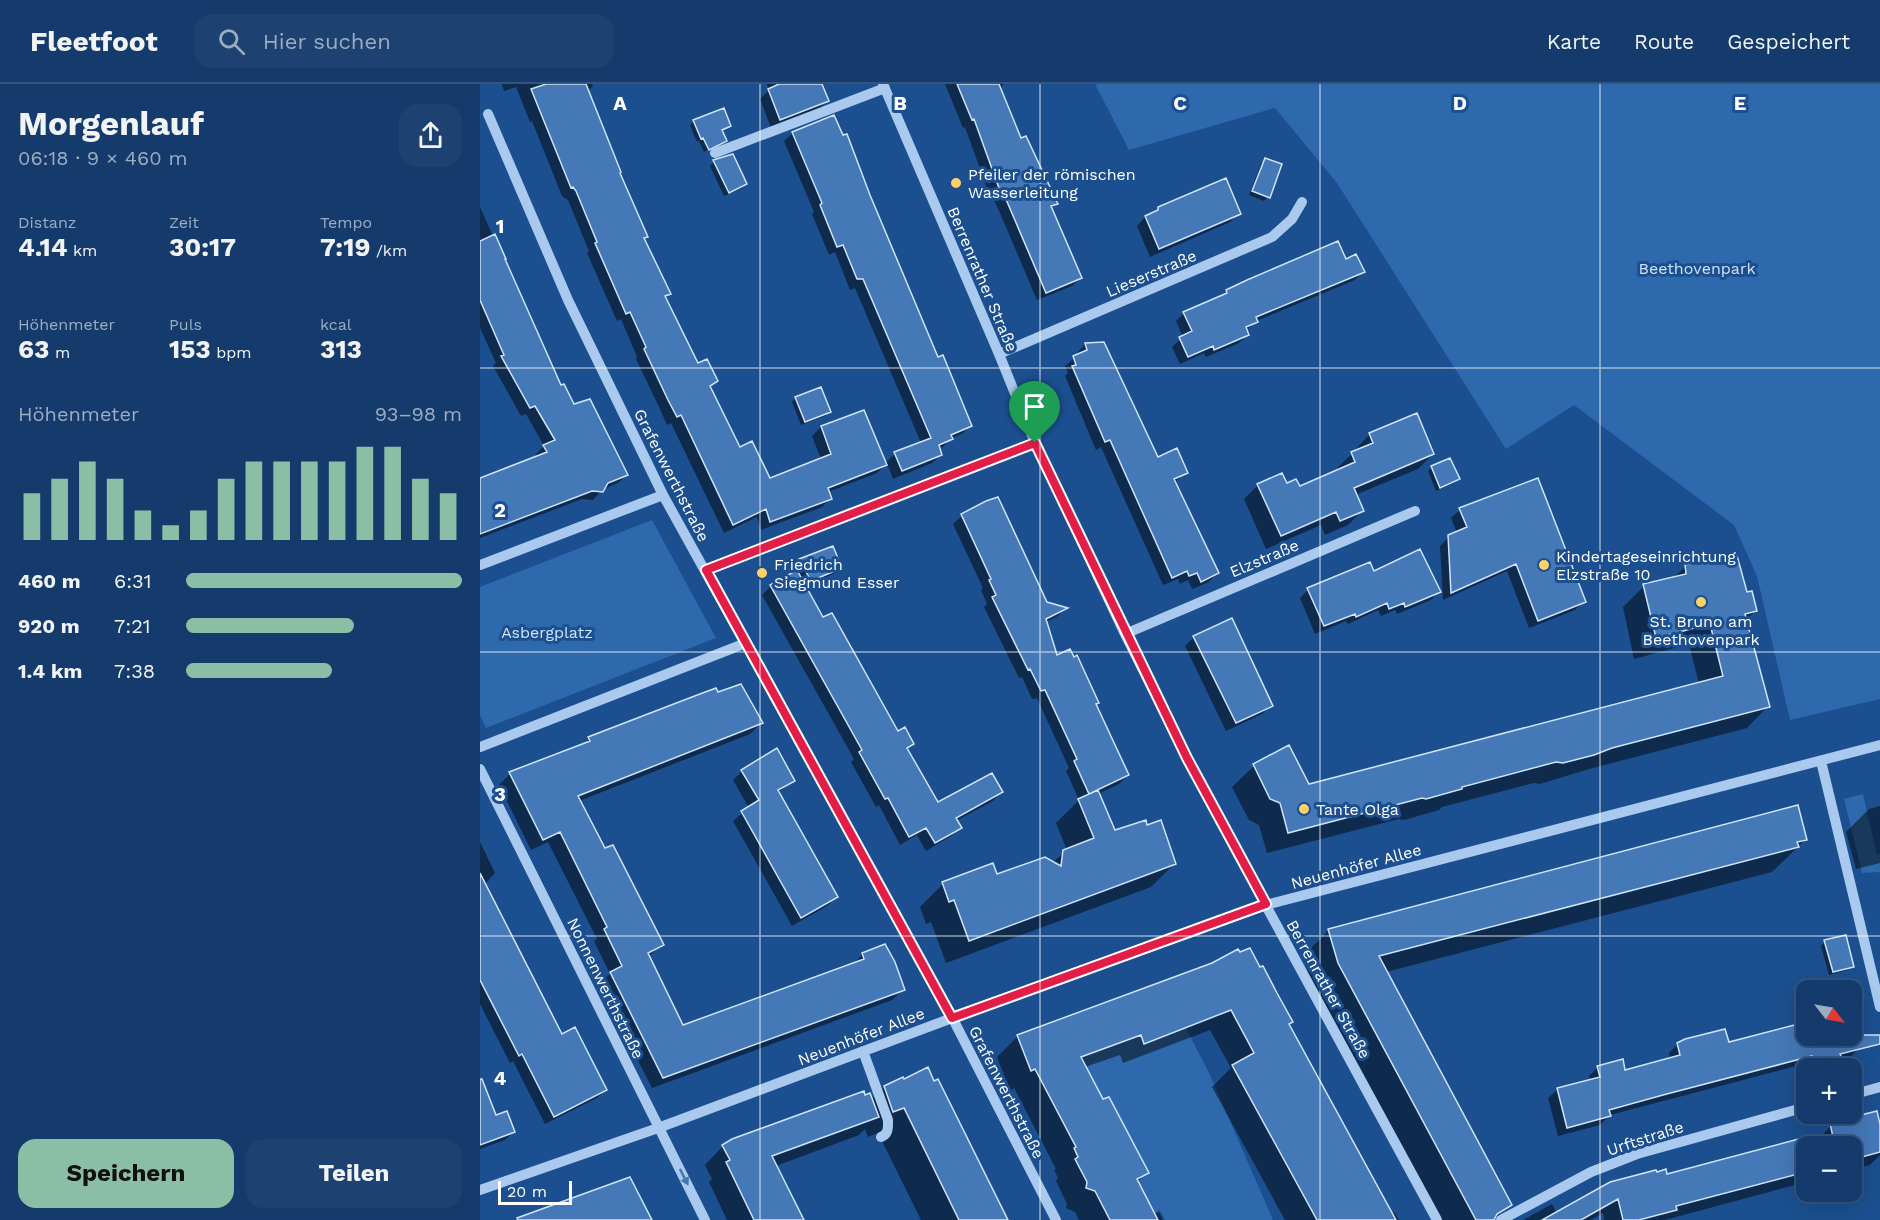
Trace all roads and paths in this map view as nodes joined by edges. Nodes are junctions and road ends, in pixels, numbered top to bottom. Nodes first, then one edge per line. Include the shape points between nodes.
1 (884, 86) edge
2 (488, 114) dead end
3 (715, 153) dead end
4 (1302, 202) dead end
5 (999, 354) junction
6 (1035, 443) junction
7 (663, 495) junction
8 (1415, 512) dead end
9 (480, 565) edge
10 (706, 570) junction
11 (1125, 634) junction
12 (746, 643) junction
13 (1880, 745) edge
14 (480, 747) edge
15 (1821, 760) junction
16 (480, 769) edge
17 (1266, 904) junction
18 (1880, 1007) edge
19 (952, 1018) junction
20 (863, 1051) junction
21 (1880, 1087) edge
22 (1862, 1092) edge
23 (1796, 1110) edge
24 (660, 1131) junction
25 (881, 1137) dead end
26 (480, 1190) edge
27 (705, 1220) edge
28 (1056, 1220) edge
29 (1437, 1220) edge
30 (1501, 1220) edge

1 - 3 street
1 - 5 street, Berrenrather Straße
2 - 7 street, Grafenwerthstraße via 568,300
4 - 5 street, Lieserstraße via 1292,219 1272,237
5 - 6 street, Berrenrather Straße
6 - 10 street
6 - 11 street, Berrenrather Straße
7 - 9 street
7 - 10 street, Grafenwerthstraße
8 - 11 street, Elzstraße
10 - 12 street, Grafenwerthstraße
11 - 17 street, Berrenrather Straße
12 - 14 street
12 - 19 street, Grafenwerthstraße
13 - 15 street, Neuenhöfer Allee
15 - 17 street, Neuenhöfer Allee
15 - 18 street
16 - 24 street, Nonnenwerthstraße
17 - 19 street, Neuenhöfer Allee
17 - 29 street, Berrenrather Straße
19 - 20 street, Neuenhöfer Allee
19 - 28 street, Grafenwerthstraße
20 - 24 street, Neuenhöfer Allee
20 - 25 street via 888,1120 888,1129
21 - 22 street
23 - 30 street, Urftstraße via 1637,1154 1591,1172
24 - 26 street, Neuenhöfer Allee
24 -> 27 street, Nonnenwerthstraße

